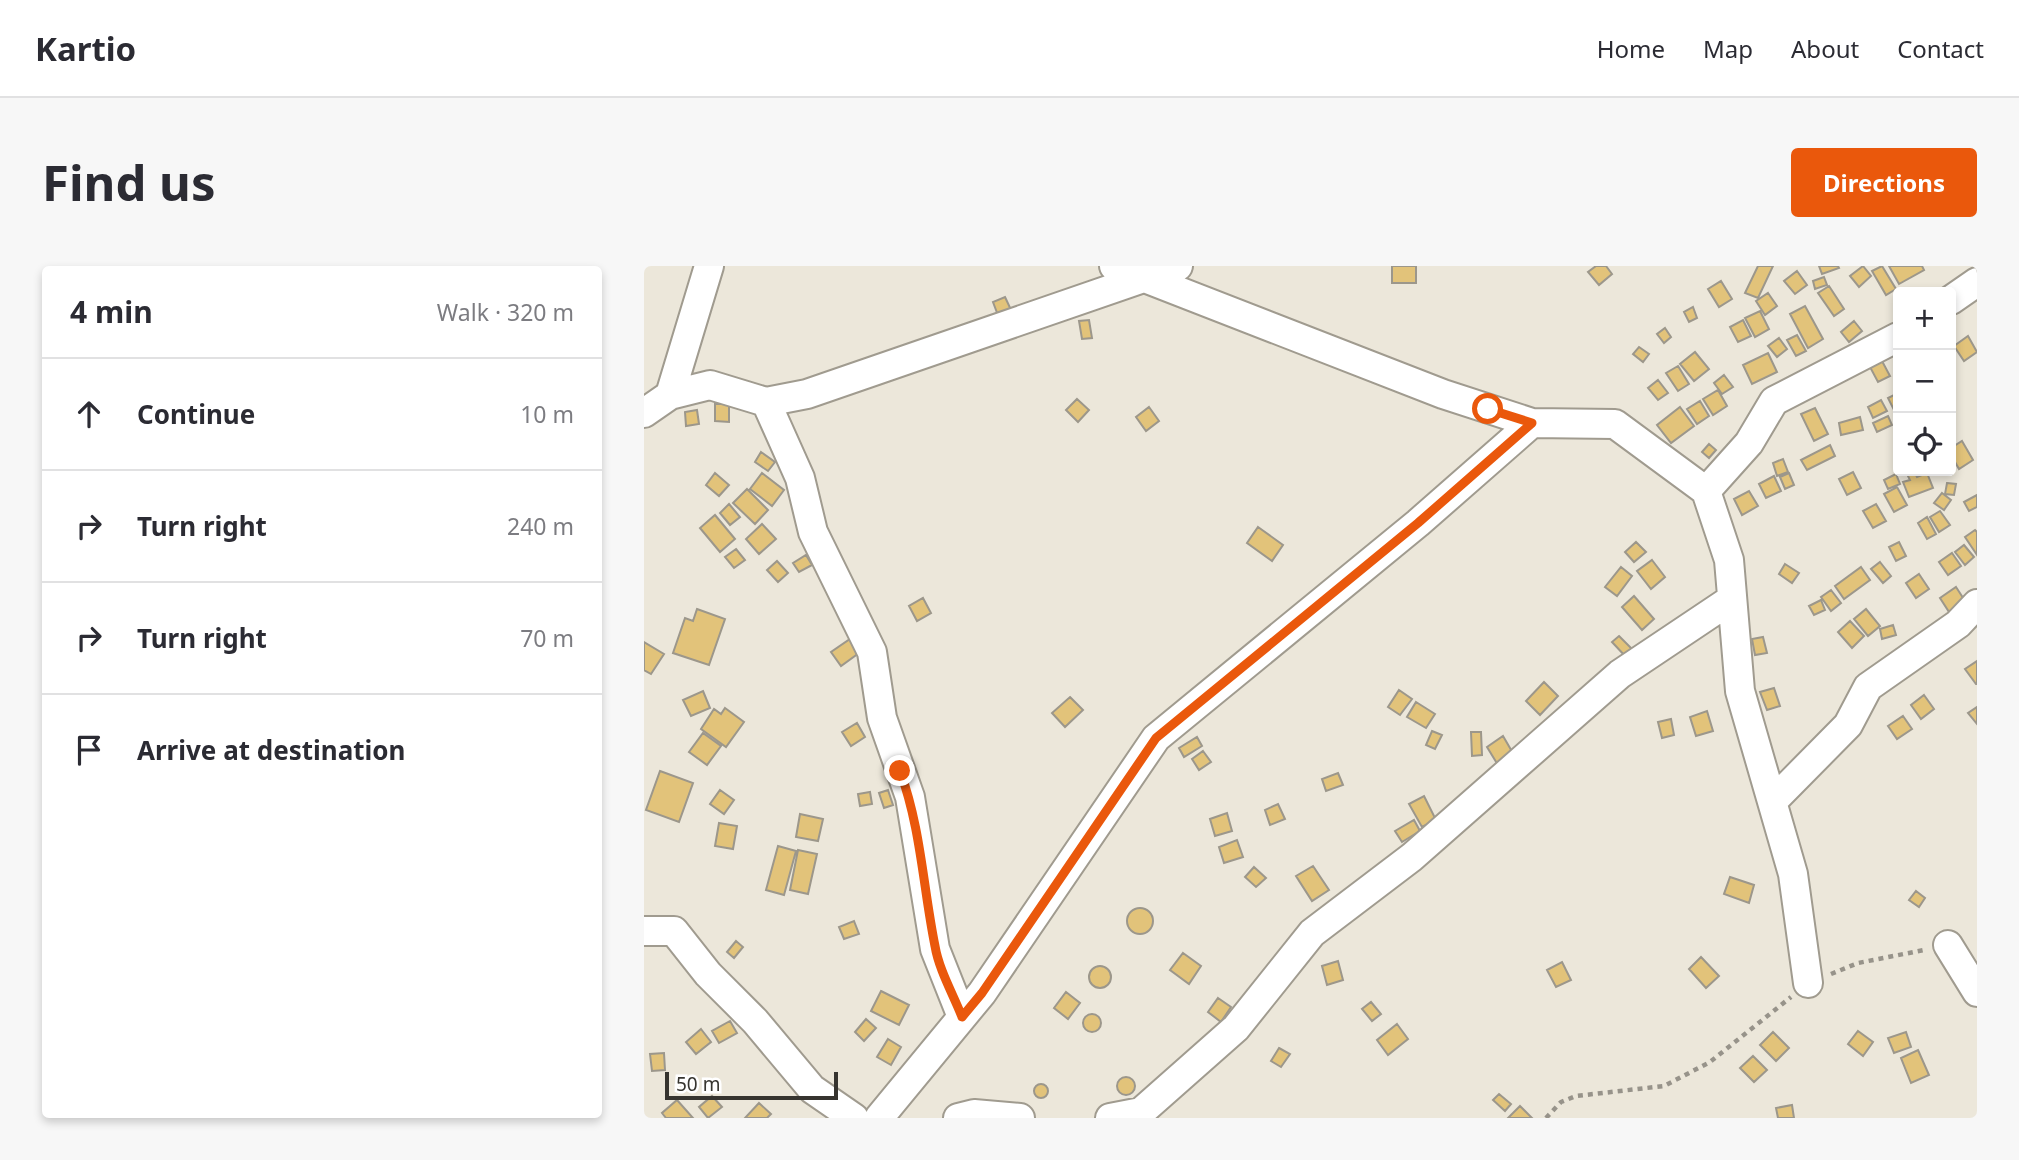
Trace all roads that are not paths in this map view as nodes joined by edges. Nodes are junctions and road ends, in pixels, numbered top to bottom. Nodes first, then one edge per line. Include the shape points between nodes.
1 (709, 266) edge
2 (1114, 266) edge
3 (1178, 266) edge
4 (1143, 278) junction
5 (1977, 282) edge
6 (1956, 297) edge
7 (1893, 340) edge
8 (670, 395) junction
9 (766, 402) junction
10 (644, 413) edge
11 (1532, 423) junction
12 (1706, 491) junction
13 (1732, 599) junction
14 (1977, 604) edge
15 (1773, 801) junction
16 (644, 931) edge
17 (1948, 945) road end
18 (1808, 983) road end
19 (1977, 992) edge
20 (962, 1017) junction
21 (854, 1118) edge
22 (879, 1118) edge
23 (958, 1118) edge
24 (1020, 1118) edge
25 (1110, 1118) edge

1 - 8 street
2 - 4 street
3 - 4 street
4 - 9 street via 807,394
4 - 11 street via 1443,394
5 - 6 street
7 - 12 street via 1774,401 1749,443
8 - 9 street via 710,385
8 - 10 street
9 - 20 street via 800,478 813,532 872,652 882,718 910,797 935,949
11 - 12 street via 1615,424
11 - 20 street via 1156,738
12 - 13 street via 1729,560
13 - 15 street via 1740,691
13 - 25 street via 1620,674 1412,857 1312,933 1236,1028 1141,1112
14 - 15 street via 1958,624 1867,687 1848,725
15 - 18 street via 1793,874
16 - 21 street via 674,931 812,1089
17 - 19 street
20 - 22 street
23 - 24 street via 974,1114

